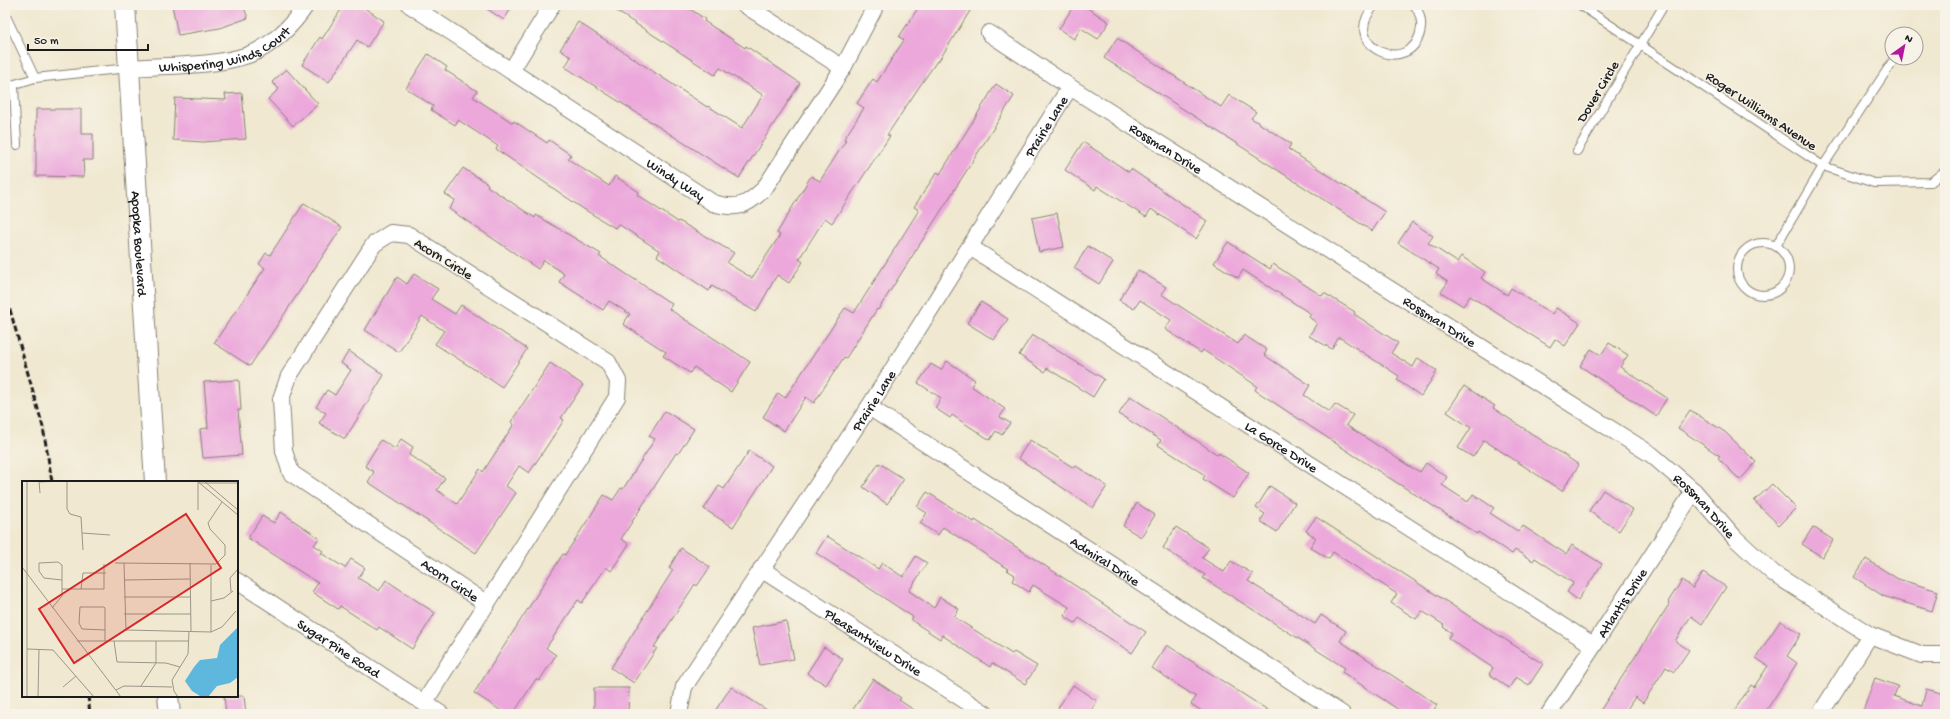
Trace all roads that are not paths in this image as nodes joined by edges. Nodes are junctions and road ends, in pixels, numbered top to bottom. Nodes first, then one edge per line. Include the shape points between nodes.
1 (125, 5) edge
2 (306, 5) edge
3 (410, 5) edge
4 (552, 5) edge
5 (745, 5) edge
6 (876, 5) edge
7 (1375, 5) edge
8 (1414, 5) edge
9 (1580, 5) edge
10 (1664, 5) edge
11 (5, 14) edge
12 (989, 33) dead end
13 (1640, 44) junction
14 (1890, 66) edge
15 (129, 68) junction
16 (843, 68) junction
17 (511, 71) junction
18 (35, 78) junction
19 (9, 87) edge
20 (1070, 87) junction
21 (16, 145) dead end
22 (1577, 151) dead end
23 (1823, 166) junction
24 (1945, 171) edge
25 (1776, 246) junction
26 (970, 248) junction
27 (869, 407) junction
28 (155, 481) edge
29 (1694, 491) junction
30 (761, 569) junction
31 (238, 581) edge
32 (487, 604) junction
33 (1870, 635) junction
34 (1593, 645) junction
35 (1945, 655) edge
36 (168, 697) edge
37 (424, 703) junction
38 (170, 714) edge
39 (441, 714) edge
40 (679, 714) edge
41 (986, 714) edge
42 (1342, 714) edge
43 (1549, 714) edge
44 (1820, 714) edge

1 - 15 street, Apopka Boulevard
2 - 15 street, Whispering Winds Court via 297,18 272,41 249,55 214,62
3 - 17 street, Windy Way
4 - 17 street
5 - 16 street
6 - 16 street, Windy Way
7 - 8 lane via 1368,13 1365,37 1381,54 1392,56 1412,47 1420,37 1421,23 1417,7
9 - 13 lane, Roger Williams Avenue
10 - 13 lane, Dover Circle
11 - 18 lane
12 - 20 street, Rossman Drive
13 - 22 lane, Dover Circle
13 - 23 lane, Roger Williams Avenue
14 - 23 lane
15 - 18 lane
15 - 28 street, Apopka Boulevard
16 - 17 street, Windy Way via 764,188 749,203 731,208 713,203
18 - 19 lane
19 - 21 lane
20 - 26 street, Prairie Lane
20 - 29 street, Rossman Drive via 1652,455
23 - 24 lane, Roger Williams Avenue via 1874,183 1931,182
23 - 25 lane
25 - 25 lane via 1788,259 1788,277 1774,292 1762,295 1753,293 1740,282 1737,265 1739,257 1744,250 1760,242
26 - 27 street, Prairie Lane
26 - 34 street, La Gorce Drive
27 - 30 street, Prairie Lane
27 - 42 street, Admiral Drive
29 - 33 street, Rossman Drive via 1735,538 1773,573
29 - 34 street, Atlantis Drive
30 - 40 street, Prairie Lane via 684,687
30 - 41 street, Pleasantview Drive
31 - 37 street, Sugar Pine Road
32 - 32 street, Acorn Circle via 617,397 618,381 608,362 409,236 391,234 374,244 289,376 281,399 284,451 291,473
32 - 37 street, Acorn Circle
33 - 35 street, Rossman Drive via 1922,655
33 - 44 street
34 - 43 street, Atlantis Drive
36 - 38 street
37 - 39 street, Sugar Pine Road

